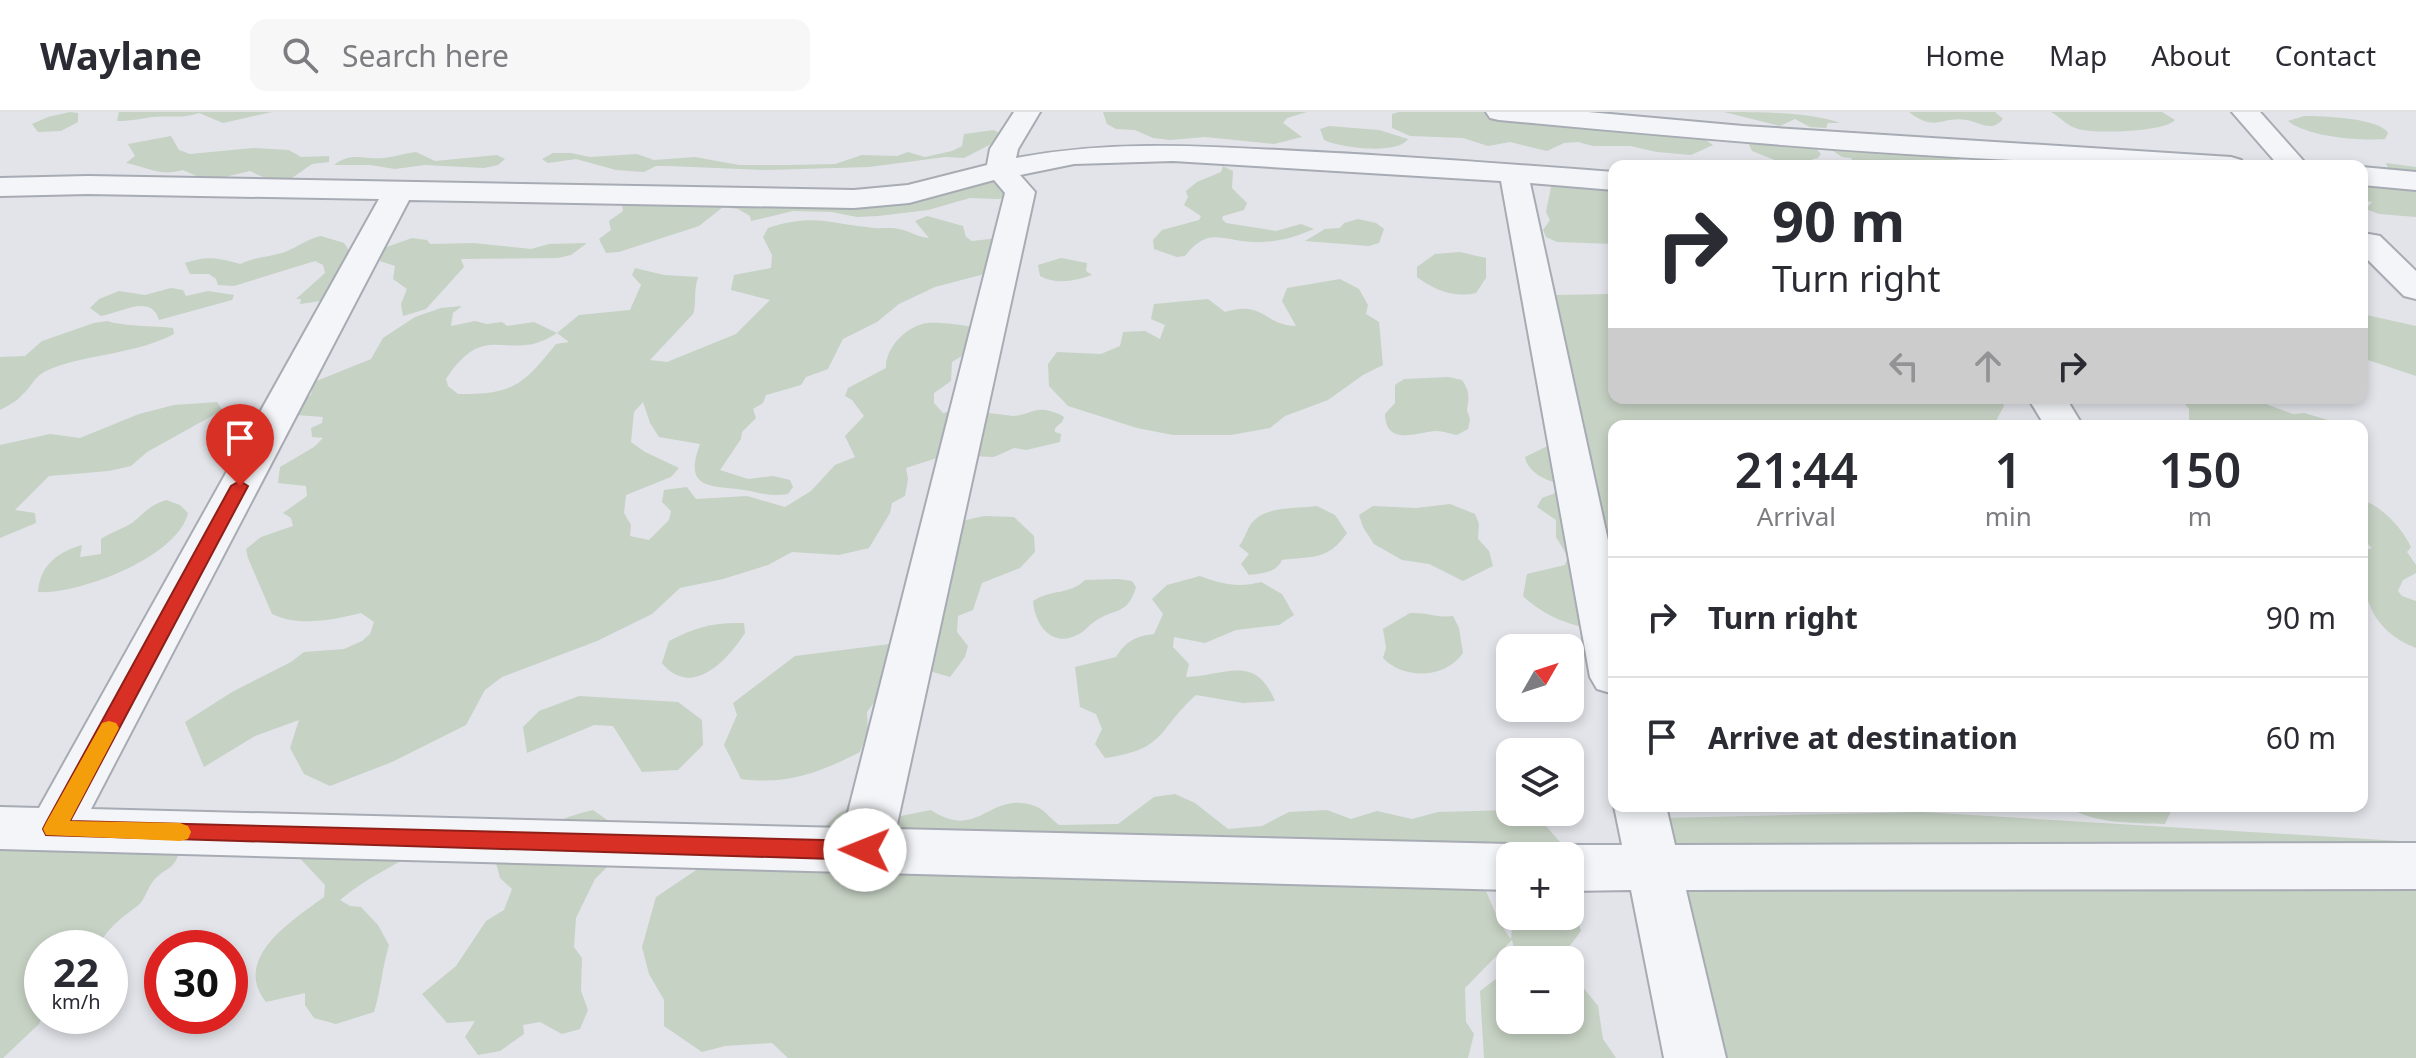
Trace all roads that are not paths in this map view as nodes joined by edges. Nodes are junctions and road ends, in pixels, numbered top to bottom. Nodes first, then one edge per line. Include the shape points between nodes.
1 (1499, 112) edge
2 (1894, 112) edge
3 (2245, 112) edge
4 (1537, 113) edge
5 (1013, 138) edge
6 (1910, 144) junction
7 (2143, 160) edge
8 (2289, 160) edge
9 (1514, 173) junction
10 (2368, 177) edge
11 (1608, 181) edge
12 (2416, 181) edge
13 (11, 187) edge
14 (399, 190) junction
15 (0, 214) edge
16 (2368, 243) edge
17 (2368, 245) edge
18 (2416, 247) edge
19 (2416, 289) edge
20 (1608, 647) edge
21 (1641, 812) edge
22 (0, 828) edge
23 (54, 829) junction
24 (865, 850) junction
25 (2416, 866) edge
26 (1496, 867) edge
27 (1584, 868) edge
28 (1652, 870) junction
29 (1695, 1058) edge

1 - 4 street
2 - 6 street
3 - 8 street
4 - 6 street
5 - 9 street via 1074,156 1201,154
5 - 14 street via 909,194 854,199
5 - 24 street via 1020,192
6 - 7 street
9 - 11 street
9 - 20 street
10 - 12 street
13 - 14 street
13 - 15 street
14 - 23 street
16 - 18 street
17 - 19 street
21 - 28 street
22 - 23 street
23 - 24 street
24 - 26 street
25 - 28 street
27 - 28 street
28 - 29 street

